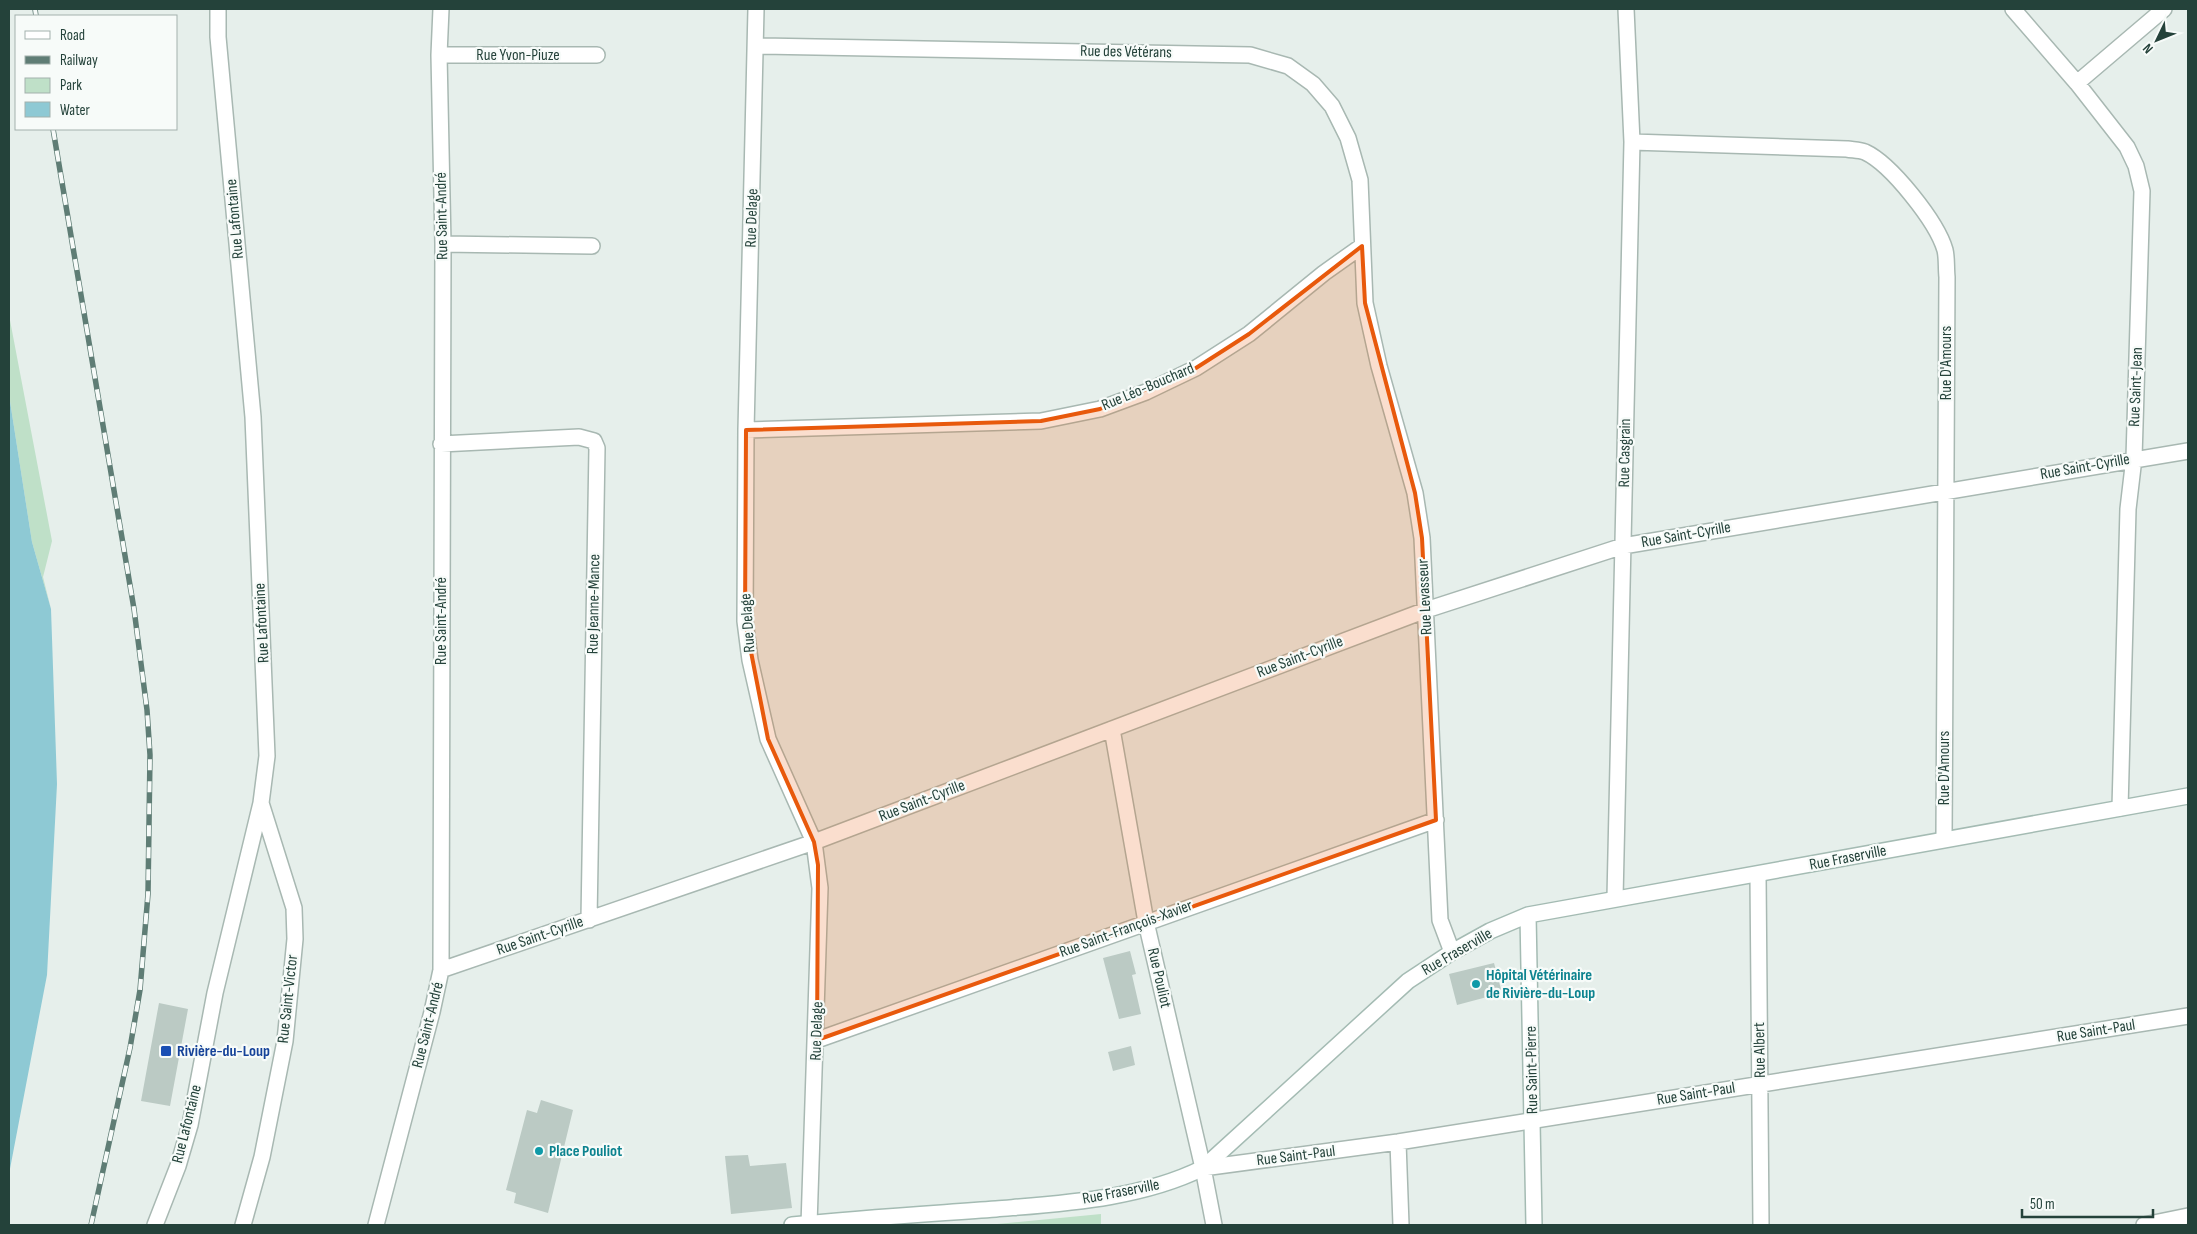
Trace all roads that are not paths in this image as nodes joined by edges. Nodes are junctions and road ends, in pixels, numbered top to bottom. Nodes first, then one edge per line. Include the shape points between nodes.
1 (218, 9) edge
2 (441, 9) edge
3 (756, 9) edge
4 (1626, 9) edge
5 (2012, 9) edge
6 (2164, 9) edge
7 (757, 46) junction
8 (439, 55) junction
9 (597, 56) dead end
10 (2077, 83) junction
11 (1632, 142) junction
12 (443, 244) junction
13 (592, 246) dead end
14 (1362, 246) junction
15 (746, 430) junction
16 (442, 444) junction
17 (2188, 451) edge
18 (2134, 458) junction
19 (1945, 491) junction
20 (1623, 546) junction
21 (1426, 610) junction
22 (1112, 729) junction
23 (2188, 796) edge
24 (261, 803) junction
25 (2120, 808) junction
26 (1436, 820) junction
27 (1944, 839) junction
28 (814, 842) junction
29 (1758, 875) junction
30 (1615, 898) junction
31 (1528, 915) junction
32 (589, 920) junction
33 (1146, 922) junction
34 (1452, 952) junction
35 (441, 970) junction
36 (2188, 1016) edge
37 (817, 1040) junction
38 (1760, 1084) junction
39 (1533, 1120) junction
40 (1398, 1142) junction
41 (1203, 1168) junction
42 (2188, 1216) edge
43 (809, 1224) edge
44 (155, 1225) edge
45 (243, 1225) edge
46 (376, 1225) edge
47 (792, 1225) edge
48 (1214, 1225) edge
49 (1400, 1225) edge
50 (1534, 1225) edge
51 (1761, 1225) edge
52 (2144, 1225) edge

1 - 24 street, Rue Lafontaine via 253,417 268,727
2 - 8 street, Rue Saint-André
3 - 7 street, Rue Delage
4 - 11 street, Rue Casgrain
5 - 10 street, Rue Saint-Jean
6 - 10 street
7 - 14 street, Rue des Vétérans via 1250,54 1288,66 1312,84 1332,106 1348,138 1360,180
7 - 15 street, Rue Delage
8 - 9 street, Rue Yvon-Piuze
8 - 12 street, Rue Saint-André
10 - 18 street, Rue Saint-Jean via 2127,148 2136,166 2142,191
11 - 19 street, Rue D'Amours via 1864,152 1876,159 1919,204 1936,229 1945,251
11 - 20 street, Rue Casgrain
12 - 13 street
12 - 16 street, Rue Saint-André
14 - 15 street, Rue Léo-Bouchard via 1249,334 1196,368 1100,409 1041,420
14 - 21 street, Rue Levasseur via 1365,303 1415,493 1422,538
15 - 28 street, Rue Delage via 745,621 750,660 768,739
16 - 32 street, Rue Jeanne-Mance via 579,437 594,441 597,448
16 - 35 street, Rue Saint-André
17 - 18 street, Rue Saint-Cyrille
18 - 19 street, Rue Saint-Cyrille
18 - 25 street, Rue Saint-Jean via 2128,509
19 - 20 street, Rue Saint-Cyrille
19 - 27 street, Rue D'Amours
20 - 21 street, Rue Saint-Cyrille
20 - 30 street, Rue Casgrain
21 - 22 street, Rue Saint-Cyrille
21 - 26 street, Rue Levasseur
22 - 28 street, Rue Saint-Cyrille
22 - 33 street, Rue Pouliot
23 - 25 street, Rue Fraserville
24 - 44 street, Rue Lafontaine via 215,993 190,1125
24 - 45 street, Rue Saint-Victor via 294,908 295,939 284,1041 262,1157
25 - 27 street, Rue Fraserville
26 - 33 street, Rue Saint-François-Xavier
26 - 34 street, Rue Levasseur via 1440,920
27 - 29 street, Rue Fraserville
28 - 32 street, Rue Saint-Cyrille
28 - 37 street, Rue Delage via 820,888
29 - 30 street, Rue Fraserville
29 - 38 street, Rue Albert
30 - 31 street, Rue Fraserville
31 - 34 street, Rue Fraserville
31 - 39 street, Rue Saint-Pierre
32 - 35 street, Rue Saint-Cyrille
33 - 37 street, Rue Saint-François-Xavier
33 - 41 street, Rue Pouliot
34 - 41 street, Rue Fraserville via 1408,981
35 - 46 street, Rue Saint-André
36 - 38 street, Rue Saint-Paul
37 - 43 street, Rue Delage
38 - 39 street, Rue Saint-Paul
38 - 51 street, Rue Albert
39 - 40 street, Rue Saint-Paul
39 - 50 street, Rue Saint-Pierre
40 - 41 street, Rue Saint-Paul
40 - 49 street
41 - 43 street, Rue Fraserville via 1165,1184 1106,1198
41 - 48 street, Rue Pouliot
42 - 52 street
43 - 47 street, Rue Fraserville

